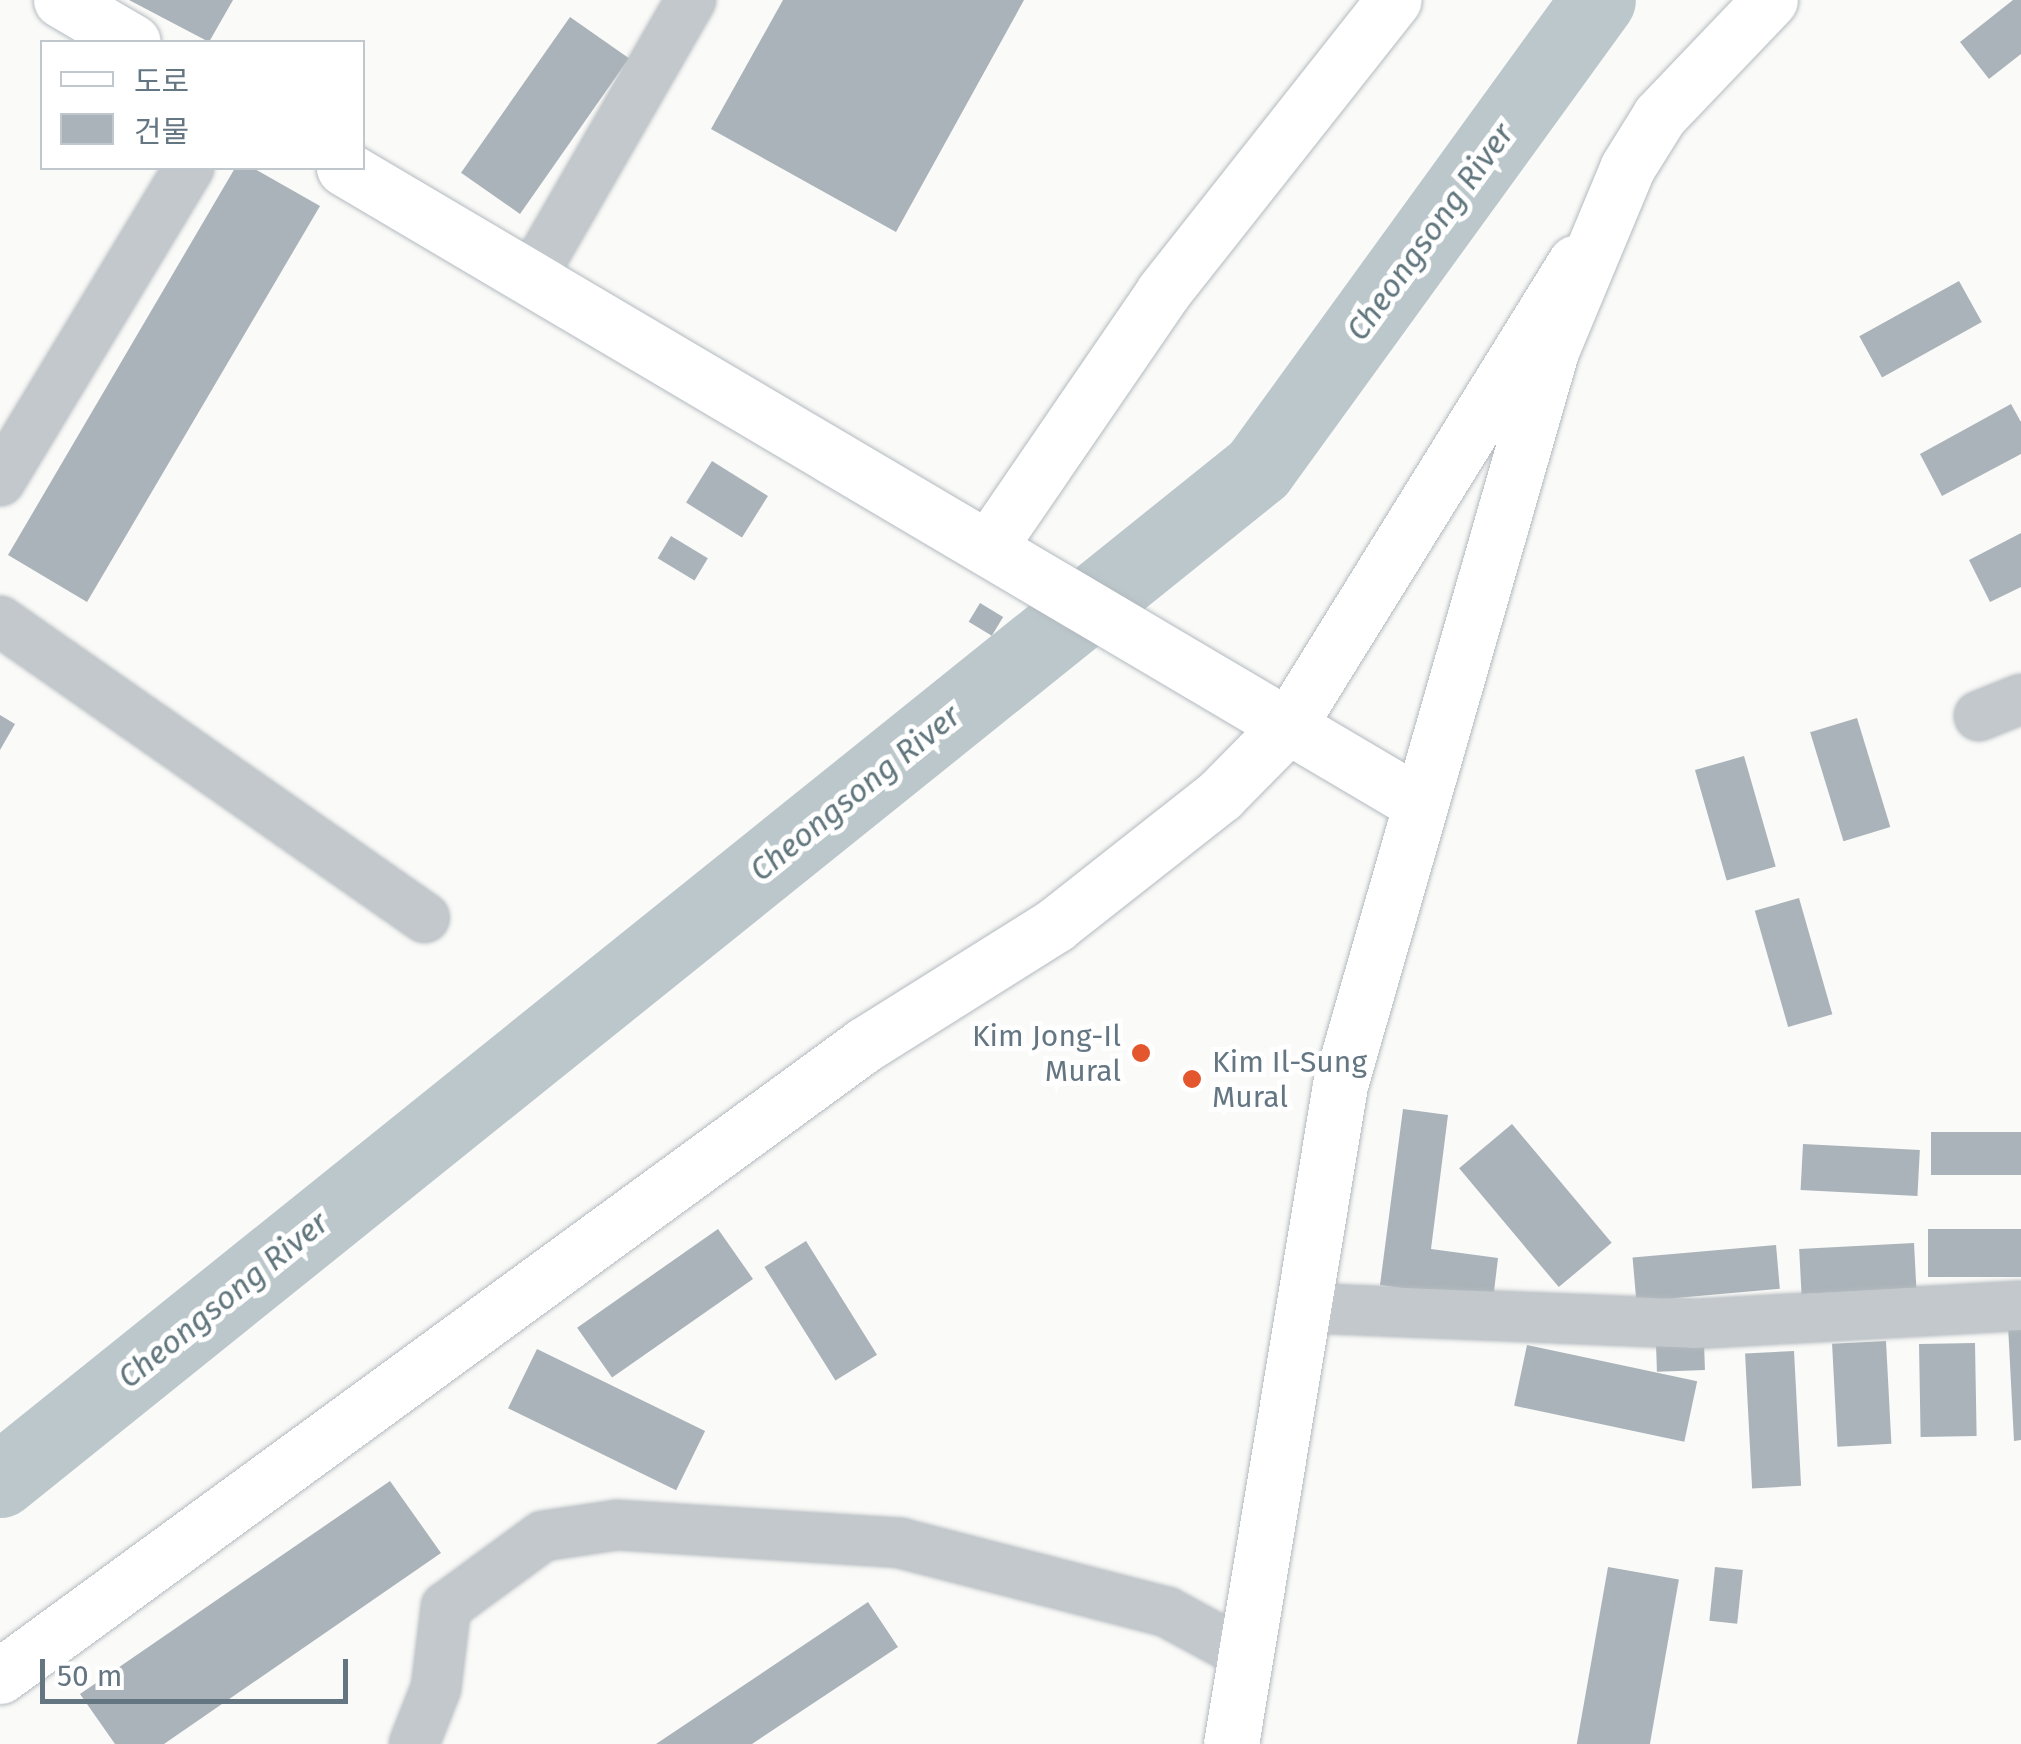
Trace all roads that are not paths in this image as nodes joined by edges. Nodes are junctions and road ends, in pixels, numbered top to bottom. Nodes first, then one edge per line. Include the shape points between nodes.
1 (61, 0) edge
2 (692, 0) edge
3 (1394, 0) edge
4 (1770, 0) edge
5 (130, 40) edge
6 (188, 170) edge
7 (347, 170) edge
8 (1594, 236) junction
9 (531, 278) junction
10 (0, 481) edge
11 (988, 548) junction
12 (0, 621) edge
13 (1288, 726) junction
14 (1416, 802) junction
15 (425, 918) dead end
16 (2021, 1306) edge
17 (1304, 1308) junction
18 (1248, 1656) junction
19 (0, 1676) edge
20 (414, 1744) edge
21 (1231, 1744) edge

1 - 5 main road
2 - 9 street
3 - 11 main road via 1163,292
4 - 8 main road via 1660,116
6 - 10 street
7 - 9 main road
8 - 13 main road via 1540,311
8 - 14 main road via 1550,351
9 - 11 main road
11 - 13 main road
12 - 15 street
13 - 14 main road
13 - 19 main road via 1220,795 1054,925 864,1045
14 - 17 main road via 1340,1084
16 - 17 street via 1694,1324
17 - 18 main road
18 - 20 street via 1167,1612 900,1543 618,1525 542,1536 446,1607 436,1688
18 - 21 main road

